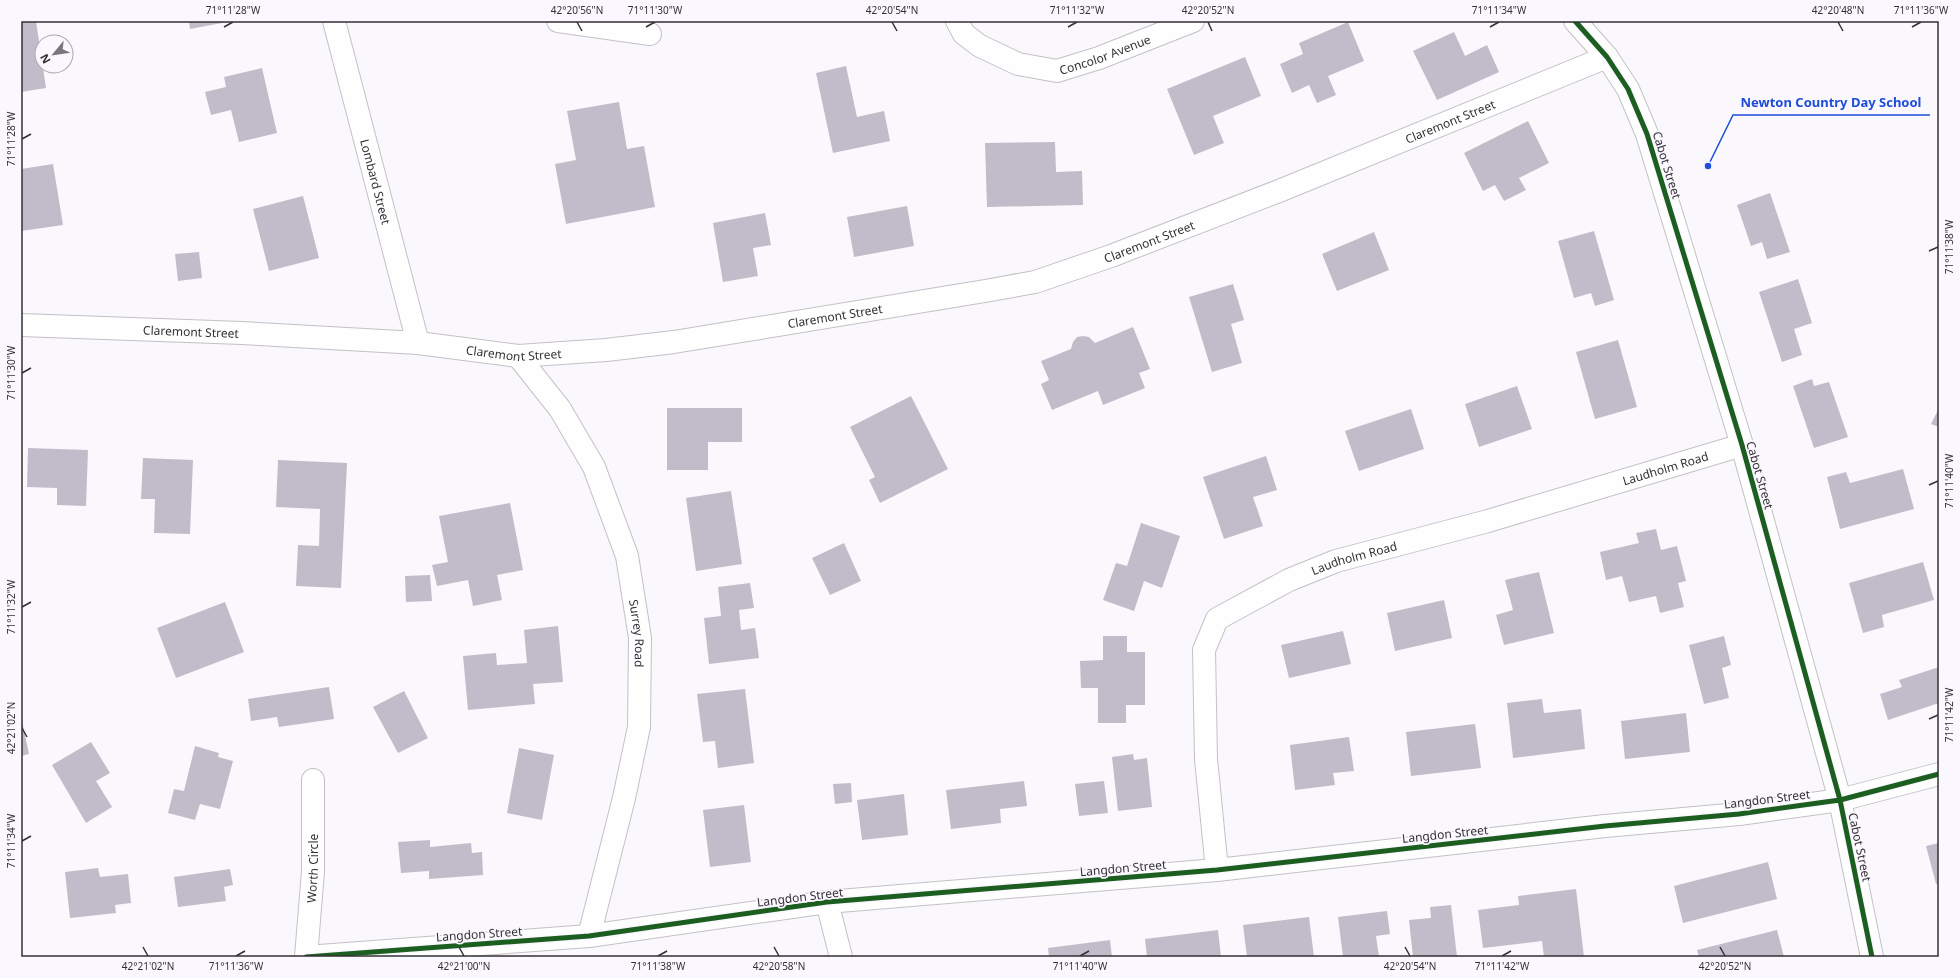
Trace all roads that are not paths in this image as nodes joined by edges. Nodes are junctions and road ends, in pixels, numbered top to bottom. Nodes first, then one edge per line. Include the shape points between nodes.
1 (334, 21) edge
2 (558, 21) edge
3 (957, 21) edge
4 (1193, 21) edge
5 (1575, 21) edge
6 (650, 34) dead end
7 (1607, 57) junction
8 (21, 325) edge
9 (418, 343) junction
10 (518, 356) junction
11 (1742, 446) junction
12 (1939, 774) edge
13 (313, 780) dead end
14 (1840, 800) junction
15 (1218, 870) junction
16 (827, 902) junction
17 (589, 936) junction
18 (306, 957) edge
19 (841, 957) edge
20 (1872, 957) edge

1 - 9 street, Lombard Street
2 - 6 street
3 - 4 street, Concolor Avenue via 964,34 980,46 1018,64 1057,71 1099,58
5 - 7 street, Cabot Street
7 - 10 street, Claremont Street via 1272,194 1111,256 1035,282 674,342
7 - 11 street, Cabot Street via 1628,89 1647,134
8 - 9 street, Claremont Street via 242,333
9 - 10 street, Claremont Street
10 - 17 street, Surrey Road via 560,409 594,467 627,556 640,638 639,727
11 - 14 street, Cabot Street
11 - 15 street, Laudholm Road via 1488,521 1336,561 1289,580 1217,619 1204,650 1206,759
12 - 14 street, Langdon Street
13 - 18 street, Worth Circle via 313,871
14 - 15 street, Langdon Street via 1739,814 1605,826
14 - 20 street, Cabot Street
15 - 16 street, Langdon Street
16 - 17 street, Langdon Street
16 - 19 street
17 - 18 street, Langdon Street

